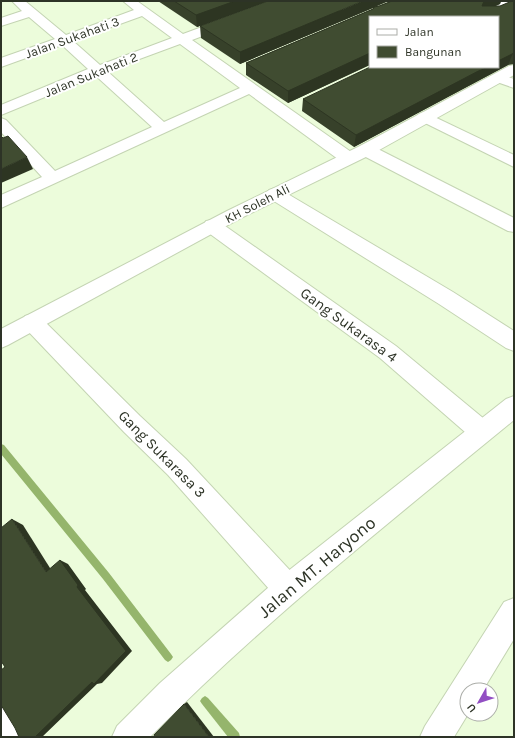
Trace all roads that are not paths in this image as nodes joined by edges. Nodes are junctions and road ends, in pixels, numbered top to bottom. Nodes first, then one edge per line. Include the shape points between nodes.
1 (18, 1) edge
2 (131, 1) edge
3 (283, 1) edge
4 (143, 11) junction
5 (31, 12) junction
6 (1, 22) edge
7 (182, 38) junction
8 (64, 40) junction
9 (1, 63) edge
10 (247, 68) edge
11 (98, 70) junction
12 (514, 70) edge
13 (233, 74) junction
14 (506, 81) edge
15 (251, 88) junction
16 (298, 106) dead end
17 (1, 110) edge
18 (284, 112) junction
19 (424, 117) junction
20 (1, 123) edge
21 (162, 128) junction
22 (366, 150) junction
23 (348, 158) junction
24 (514, 162) edge
25 (53, 178) junction
26 (275, 194) junction
27 (1, 202) edge
28 (212, 226) junction
29 (514, 226) edge
30 (32, 322) junction
31 (1, 339) edge
32 (514, 342) edge
33 (514, 406) edge
34 (481, 431) junction
35 (288, 589) junction
36 (514, 612) edge
37 (1, 714) edge
38 (15, 737) edge
39 (128, 737) edge
40 (436, 737) edge

1 - 5 street
2 - 4 street
3 - 7 street, Jalan Sukahati 2
4 - 7 street
4 - 8 street, Jalan Sukahati 3
5 - 6 street
5 - 8 street
7 - 11 street, Jalan Sukahati 2
7 - 13 street
8 - 9 street, Jalan Sukahati 3
8 - 11 street
10 - 13 street
11 - 17 street, Jalan Sukahati 2
11 - 21 street
12 - 14 street, KH Soleh Ali
13 - 15 street
14 - 19 street, KH Soleh Ali
15 - 18 street
15 - 21 street
16 - 18 street
18 - 23 street
19 - 22 street, KH Soleh Ali
19 - 24 street
20 - 25 street
21 - 25 street
22 - 23 street, KH Soleh Ali
22 - 29 street
23 - 26 street, KH Soleh Ali
25 - 27 street
26 - 28 street, KH Soleh Ali
26 - 32 street
28 - 30 street, KH Soleh Ali
28 - 34 street, Gang Sukarasa 4 via 388,352
30 - 31 street, KH Soleh Ali
30 - 35 street, Gang Sukarasa 3 via 177,467
33 - 34 street, Jalan MT. Haryono
34 - 35 street, Jalan MT. Haryono
35 - 39 street, Jalan MT. Haryono via 171,694
36 - 40 street
37 - 38 street

